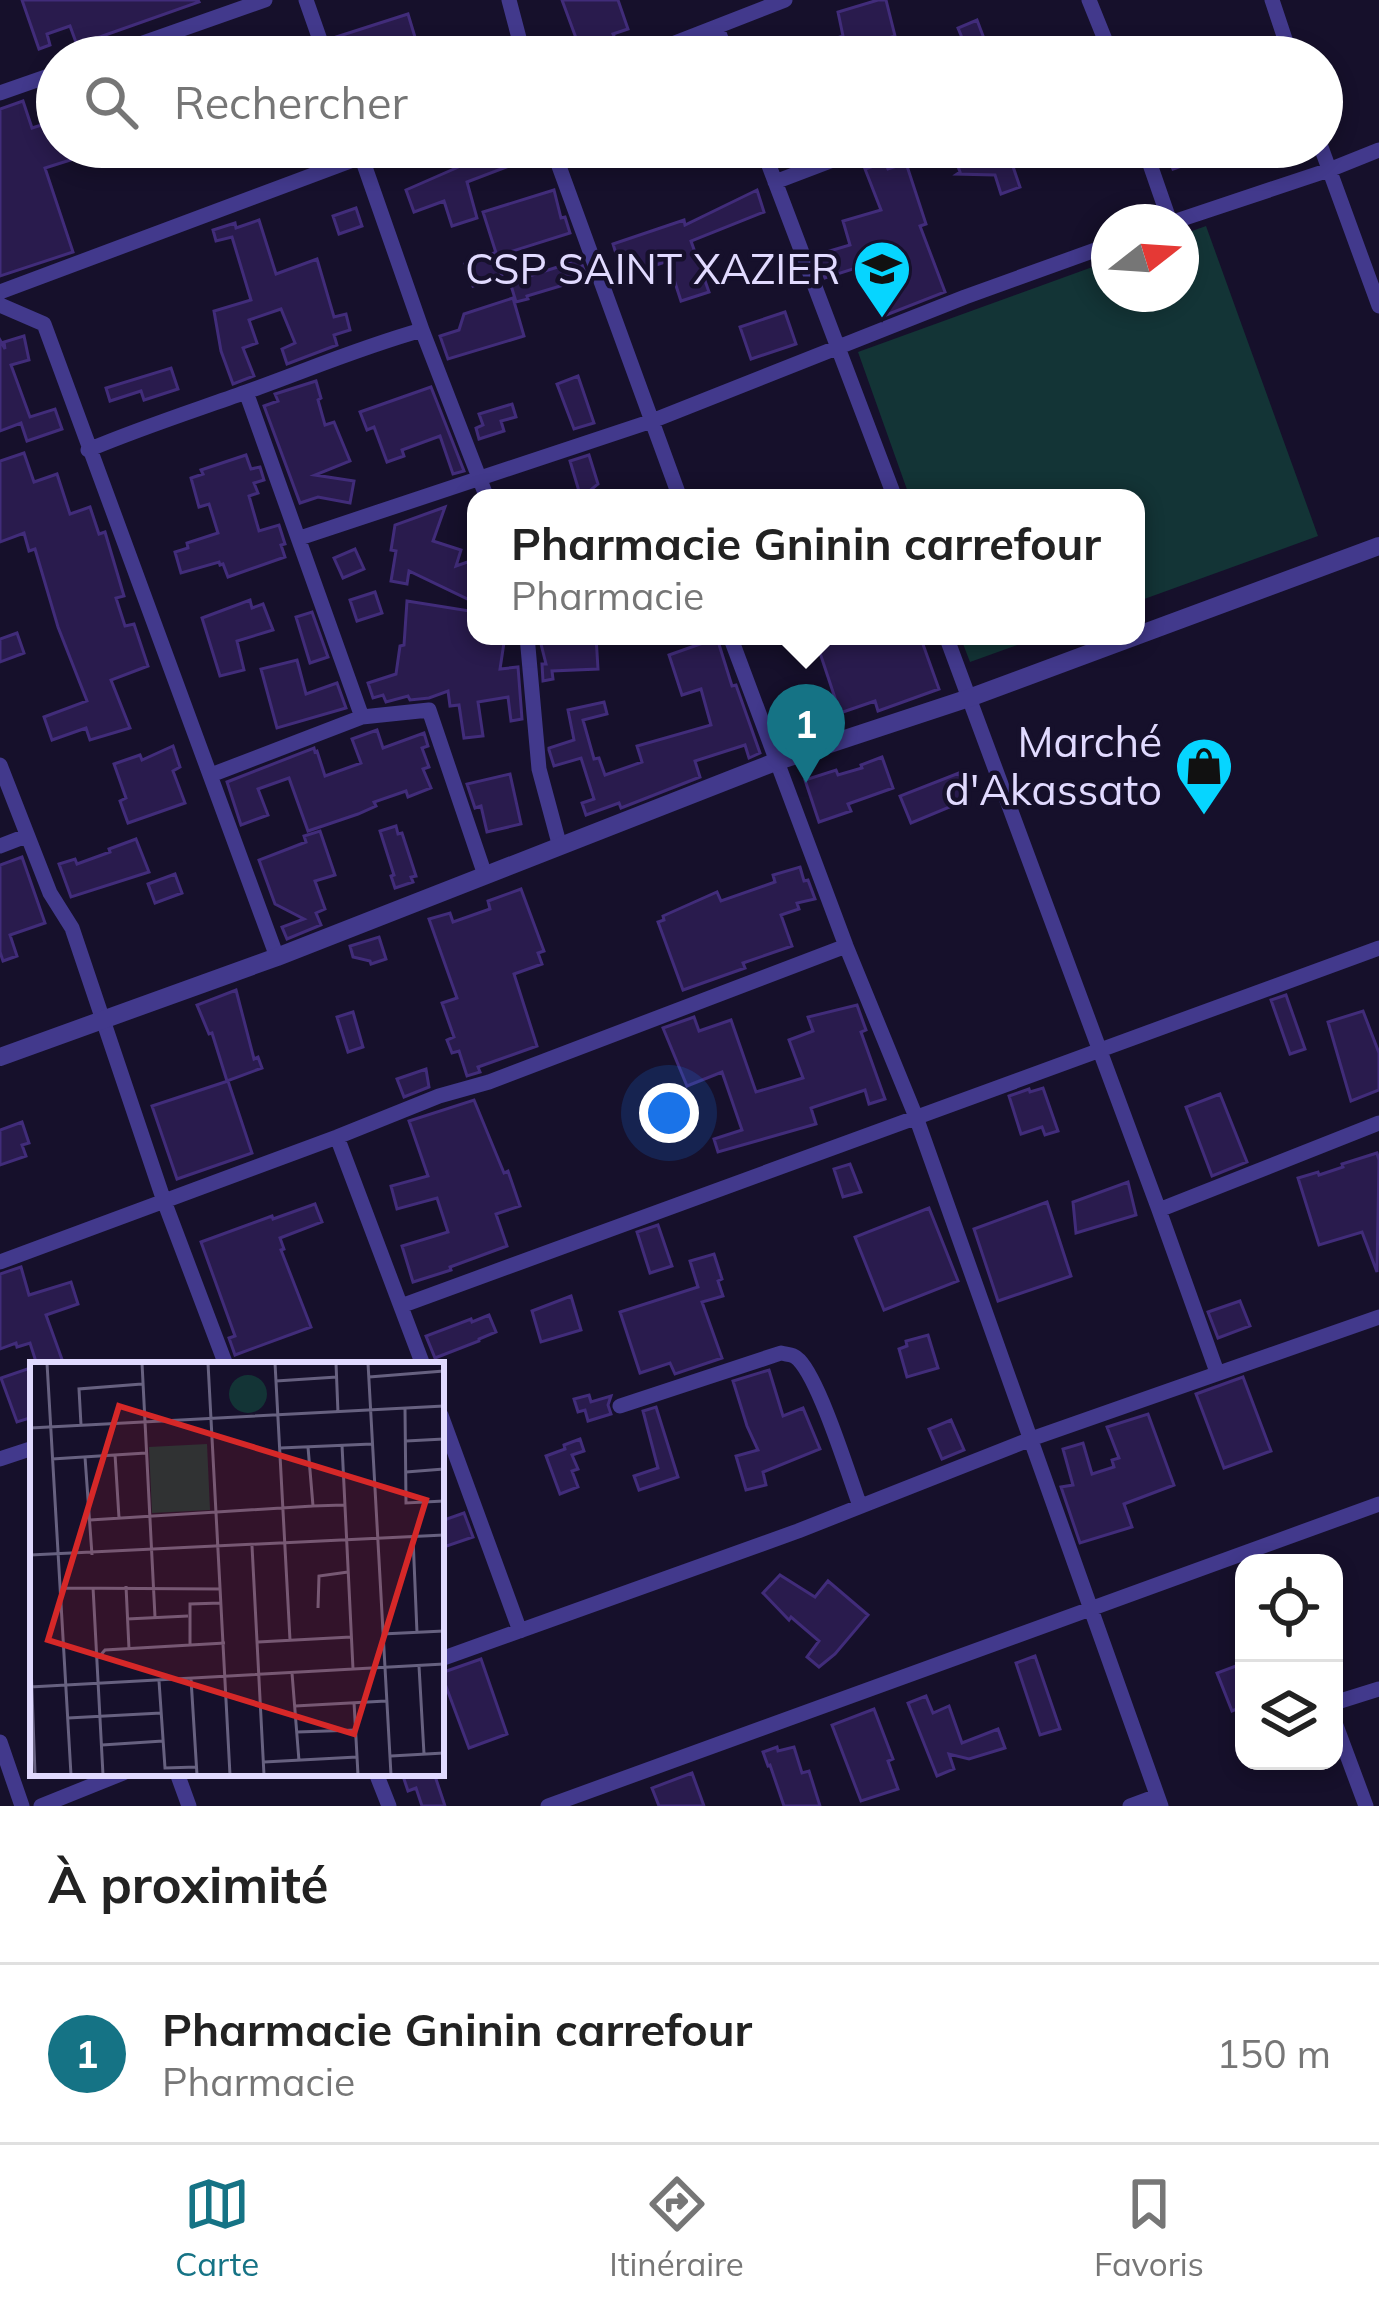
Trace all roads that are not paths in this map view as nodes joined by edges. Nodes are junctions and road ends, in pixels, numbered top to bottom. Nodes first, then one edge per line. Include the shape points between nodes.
1 (265, 0) edge
2 (306, 0) edge
3 (509, 0) edge
4 (785, 0) edge
5 (1089, 0) edge
6 (1272, 0) edge
7 (717, 28) junction
8 (163, 36) edge
9 (319, 36) edge
10 (518, 36) edge
11 (695, 36) edge
12 (720, 36) edge
13 (1102, 36) edge
14 (1284, 36) edge
15 (36, 80) edge
16 (0, 93) edge
17 (1379, 150) edge
18 (1343, 164) edge
19 (319, 168) edge
20 (366, 168) edge
21 (560, 168) edge
22 (770, 168) edge
23 (812, 168) edge
24 (1152, 168) edge
25 (1334, 168) edge
26 (1329, 170) junction
27 (775, 182) junction
28 (1165, 204) edge
29 (1199, 213) edge
30 (1091, 252) edge
31 (0, 292) edge
32 (0, 305) edge
33 (1379, 307) edge
34 (422, 330) junction
35 (839, 348) junction
36 (246, 392) junction
37 (652, 421) junction
38 (88, 450) junction
39 (480, 478) junction
40 (484, 489) edge
41 (677, 489) edge
42 (892, 489) edge
43 (300, 538) junction
44 (1379, 547) edge
45 (1145, 633) edge
46 (527, 645) edge
47 (733, 645) edge
48 (949, 645) edge
49 (1112, 645) edge
50 (968, 698) junction
51 (362, 717) junction
52 (775, 762) junction
53 (0, 765) edge
54 (211, 775) junction
55 (26, 836) junction
56 (0, 846) edge
57 (560, 847) junction
58 (485, 874) junction
59 (847, 946) junction
60 (1379, 948) edge
61 (277, 957) junction
62 (105, 1020) junction
63 (1099, 1050) junction
64 (0, 1057) edge
65 (916, 1117) junction
66 (1379, 1123) edge
67 (338, 1137) junction
68 (164, 1201) junction
69 (1159, 1210) junction
70 (0, 1262) edge
71 (401, 1306) junction
72 (1379, 1317) edge
73 (225, 1362) edge
74 (422, 1362) edge
75 (1217, 1372) junction
76 (620, 1406) dead end
77 (444, 1423) edge
78 (1030, 1439) junction
79 (30, 1449) edge
80 (0, 1459) edge
81 (1379, 1504) edge
82 (860, 1506) junction
83 (1091, 1608) junction
84 (520, 1630) junction
85 (444, 1658) edge
86 (1379, 1689) edge
87 (1343, 1700) edge
88 (0, 1742) edge
89 (1343, 1744) edge
90 (116, 1776) edge
91 (178, 1776) edge
92 (377, 1776) edge
93 (585, 1800) edge
94 (1159, 1801) edge
95 (22, 1806) edge
96 (41, 1806) edge
97 (189, 1806) edge
98 (389, 1806) edge
99 (548, 1806) edge
100 (1130, 1806) edge
101 (1366, 1806) edge

1 - 8 street
2 - 9 street
3 - 10 street
4 - 7 street
5 - 13 street
6 - 14 street
7 - 11 street
7 - 12 street
15 - 16 street
17 - 18 street
19 - 31 street
20 - 34 street
21 - 37 street
22 - 27 street
23 - 27 street
24 - 28 street
25 - 26 street
26 - 29 street
26 - 33 street
27 - 35 street
30 - 35 street
32 - 38 street via 44,324
34 - 36 street
34 - 39 street
35 - 37 street
35 - 42 street
36 - 38 street
36 - 43 street
37 - 39 street
37 - 41 street
38 - 54 street
39 - 40 street
39 - 43 street
43 - 51 street
44 - 45 street
46 - 57 street via 539,769
47 - 52 street
48 - 50 street
49 - 50 street
50 - 52 street
50 - 63 street
51 - 54 street
51 - 58 street via 429,710
52 - 57 street
52 - 59 street
53 - 55 street
54 - 61 street
55 - 56 street
55 - 62 street
57 - 58 street
58 - 61 street
59 - 65 street
59 - 67 street
60 - 63 street
61 - 62 street
62 - 64 street
62 - 68 street
63 - 65 street
63 - 69 street
65 - 71 street
65 - 78 street
66 - 69 street
67 - 68 street
67 - 71 street
68 - 70 street
68 - 73 street
69 - 75 street
71 - 74 street
72 - 75 street
75 - 78 street
76 - 82 street via 792,1355 812,1380
77 - 84 street
78 - 82 street
78 - 83 street
79 - 80 street
81 - 83 street
82 - 84 street
83 - 93 street
83 - 94 street
84 - 85 street
86 - 87 street
88 - 95 street
89 - 101 street
90 - 96 street
91 - 97 street
92 - 98 street
93 - 99 street
94 - 100 street

